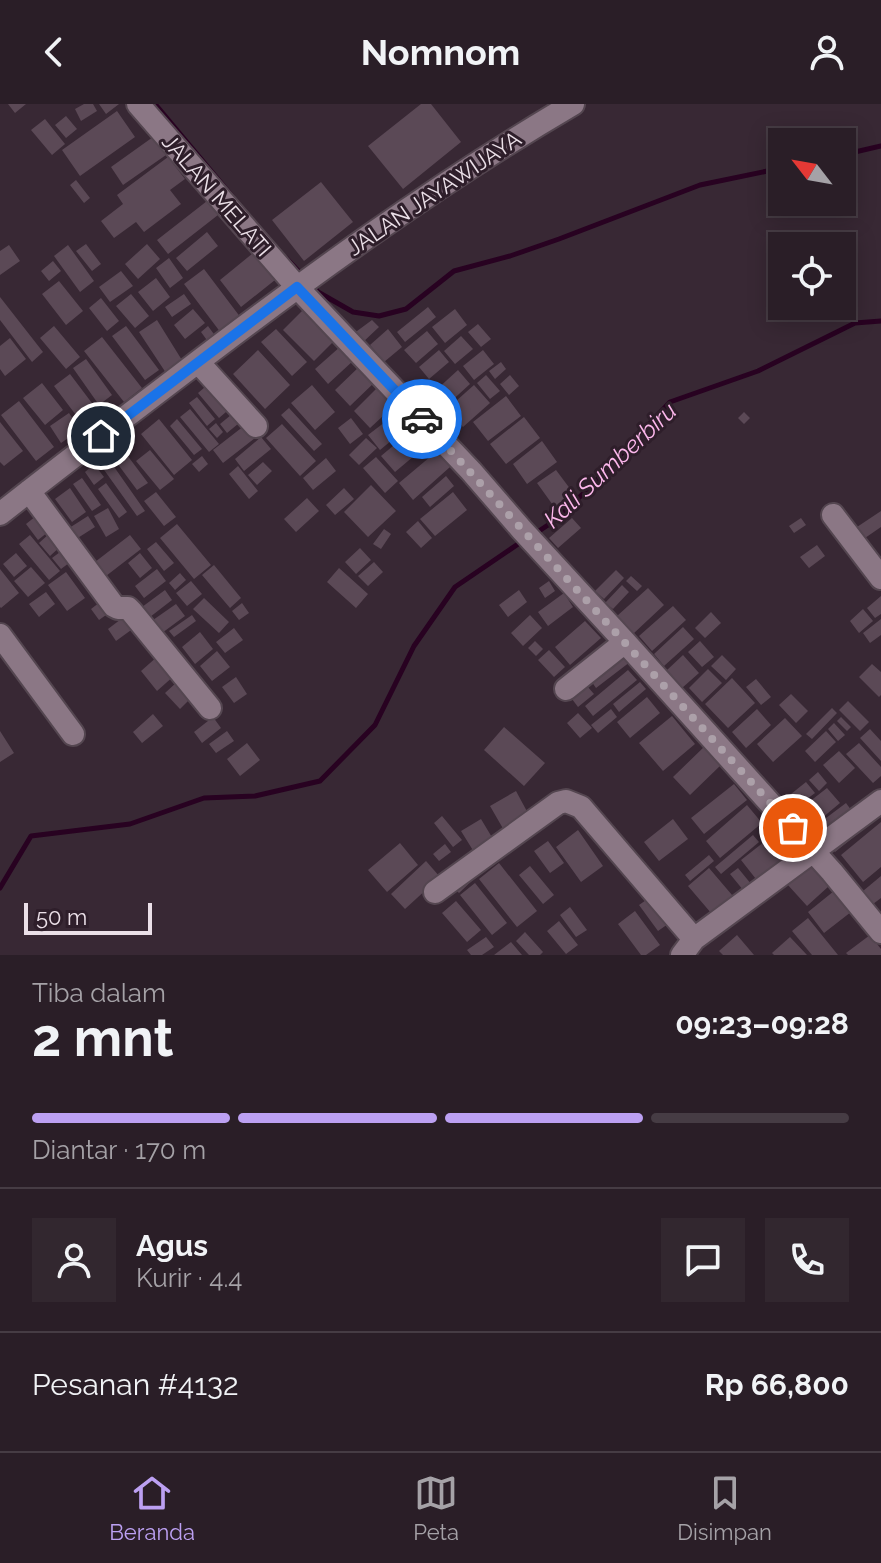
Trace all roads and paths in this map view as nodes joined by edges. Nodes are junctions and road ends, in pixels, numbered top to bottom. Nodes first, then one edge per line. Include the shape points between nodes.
1 (138, 104) edge
2 (573, 104) edge
3 (305, 280) junction
4 (198, 362) junction
5 (256, 426) dead end
6 (29, 491) junction
7 (0, 514) edge
8 (833, 515) dead end
9 (881, 578) edge
10 (0, 635) edge
11 (625, 642) junction
12 (566, 689) dead end
13 (210, 708) dead end
14 (73, 734) dead end
15 (881, 801) edge
16 (814, 852) junction
17 (435, 892) dead end
18 (881, 932) edge
19 (688, 947) edge

1 - 3 street, JALAN MELATI
2 - 3 street, JALAN JAYAWIJAYA
3 - 4 street, JALAN JAYAWIJAYA
3 - 11 street, JALAN MELATI
4 - 5 street
4 - 6 street, JALAN JAYAWIJAYA
6 - 7 street, JALAN JAYAWIJAYA
6 - 13 street via 114,606 131,611
8 - 9 street
10 - 14 street
11 - 12 street
11 - 16 street, JALAN MELATI
15 - 16 street
16 - 18 street, JALAN MELATI
16 - 19 street
17 - 19 street via 566,801 581,807

